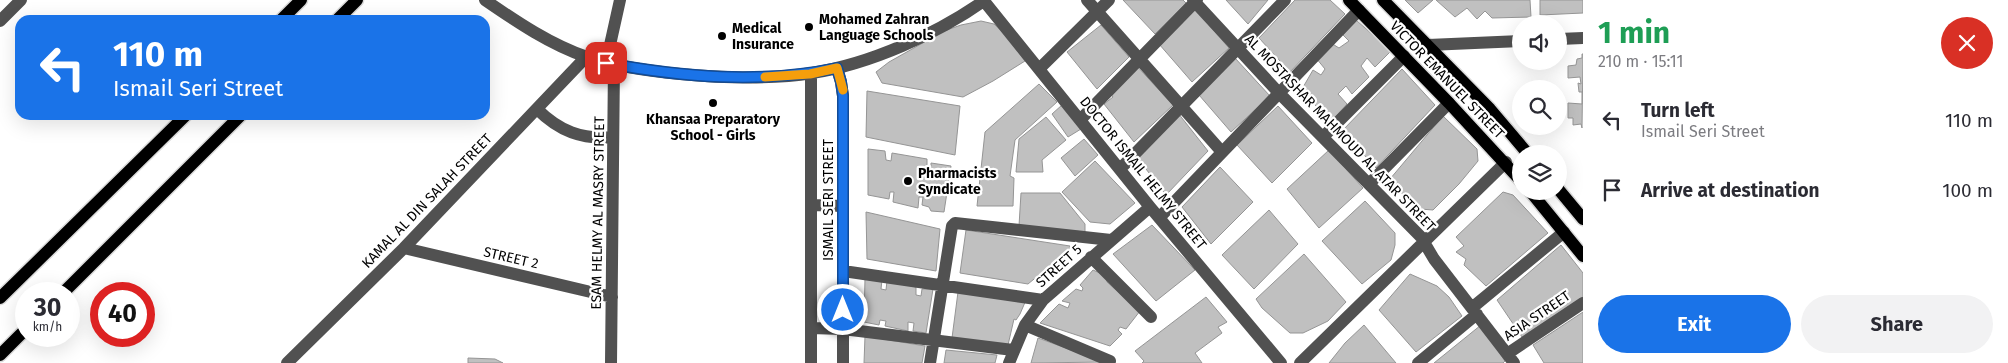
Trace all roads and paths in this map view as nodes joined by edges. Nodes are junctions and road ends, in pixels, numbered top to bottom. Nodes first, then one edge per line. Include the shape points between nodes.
1 (22, 0) edge
2 (301, 0) edge
3 (357, 0) edge
4 (485, 0) edge
5 (620, 0) edge
6 (984, 0) edge
7 (1088, 0) edge
8 (1108, 0) edge
9 (1285, 0) edge
10 (1350, 0) edge
11 (1383, 0) edge
12 (1195, 1) edge
13 (1360, 10) junction
14 (1097, 11) junction
15 (285, 15) edge
16 (342, 15) edge
17 (0, 21) edge
18 (1583, 38) edge
19 (1567, 39) edge
20 (1512, 41) edge
21 (1428, 45) junction
22 (1238, 48) junction
23 (1404, 56) junction
24 (586, 57) junction
25 (1140, 59) junction
26 (610, 63) junction
27 (837, 68) junction
28 (1039, 70) junction
29 (810, 74) junction
30 (1279, 93) junction
31 (1449, 102) junction
32 (1182, 106) junction
33 (537, 109) junction
34 (181, 120) edge
35 (236, 120) edge
36 (1080, 120) junction
37 (613, 137) junction
38 (1323, 138) junction
39 (1520, 145) edge
40 (1222, 152) junction
41 (1506, 162) junction
42 (1120, 169) junction
43 (1512, 170) edge
44 (1369, 184) junction
45 (1567, 196) edge
46 (1537, 200) edge
47 (1577, 204) edge
48 (810, 205) junction
49 (843, 206) junction
50 (1150, 207) junction
51 (1159, 218) junction
52 (1583, 219) edge
53 (1564, 232) junction
54 (1111, 240) junction
55 (1425, 242) junction
56 (404, 248) junction
57 (1583, 256) edge
58 (1091, 257) junction
59 (843, 271) junction
60 (74, 282) edge
61 (942, 285) junction
62 (612, 297) junction
63 (0, 298) edge
64 (1043, 300) junction
65 (1583, 303) edge
66 (1475, 311) junction
67 (1151, 317) dead end
68 (1025, 325) junction
69 (811, 328) junction
70 (843, 329) junction
71 (15, 340) edge
72 (934, 340) junction
73 (1013, 350) junction
74 (0, 356) edge
75 (1511, 359) edge
76 (1110, 362) dead end
77 (287, 363) edge
78 (611, 363) edge
79 (811, 363) edge
80 (843, 363) edge
81 (930, 363) edge
82 (1009, 363) edge
83 (1281, 363) edge
84 (1300, 363) edge
85 (1418, 363) edge

1 - 17 street
2 - 15 main road
3 - 16 main road
4 - 24 street via 523,25
5 - 26 street, ESAM HELMY AL MASRY STREET
6 - 27 street via 916,38
6 - 28 street, DOCTOR ISMAIL HELMY STREET
7 - 14 street
8 - 14 street
9 - 22 street
10 - 13 main road, VICTOR EMANUEL STREET
11 - 21 main road, VICTOR EMANUEL STREET
12 - 22 street, AL MOSTASHAR MAHMOUD AL ATAR STREET
12 - 25 street
13 - 23 main road, VICTOR EMANUEL STREET
13 - 30 street
14 - 25 street
14 - 28 street
18 - 19 street
20 - 21 street
21 - 39 main road, VICTOR EMANUEL STREET
22 - 30 street, AL MOSTASHAR MAHMOUD AL ATAR STREET
22 - 32 street
23 - 31 main road, VICTOR EMANUEL STREET
23 - 38 street
24 - 26 street
24 - 33 street, KAMAL AL DIN SALAH STREET
25 - 32 street
25 - 36 street
26 - 29 street via 657,72 708,76
26 - 37 street, ESAM HELMY AL MASRY STREET
27 - 29 street
27 - 49 street, ISMAIL SERI STREET via 843,89
28 - 36 street, DOCTOR ISMAIL HELMY STREET
29 - 48 street, ISMAIL SERI STREET
30 - 38 street, AL MOSTASHAR MAHMOUD AL ATAR STREET
30 - 40 street
31 - 41 main road, VICTOR EMANUEL STREET
31 - 44 street
32 - 40 street
32 - 42 street
33 - 37 street via 571,134
33 - 56 street, KAMAL AL DIN SALAH STREET
34 - 63 main road
35 - 60 main road
36 - 42 street, DOCTOR ISMAIL HELMY STREET
37 - 62 street, ESAM HELMY AL MASRY STREET
38 - 44 street, AL MOSTASHAR MAHMOUD AL ATAR STREET
40 - 51 street
41 - 43 main road, VICTOR EMANUEL STREET
41 - 55 street
42 - 50 street, DOCTOR ISMAIL HELMY STREET
44 - 55 street, AL MOSTASHAR MAHMOUD AL ATAR STREET
45 - 47 main road
46 - 53 main road
47 - 52 main road
48 - 49 street
48 - 69 street, ISMAIL SERI STREET
49 - 59 street, ISMAIL SERI STREET
50 - 51 street, DOCTOR ISMAIL HELMY STREET
50 - 54 street, STREET 5
51 - 83 street, DOCTOR ISMAIL HELMY STREET
53 - 57 main road
53 - 66 street
54 - 58 street, STREET 5
54 - 61 street via 955,223
55 - 66 street, AL MOSTASHAR MAHMOUD AL ATAR STREET via 1434,259
55 - 84 street
56 - 62 street, STREET 2
56 - 77 street, KAMAL AL DIN SALAH STREET
58 - 64 street, STREET 5
58 - 67 street
59 - 61 street
59 - 70 street, ISMAIL SERI STREET
61 - 64 street
61 - 72 street
62 - 78 street, ESAM HELMY AL MASRY STREET
64 - 68 street, STREET 5
65 - 75 street, ASIA STREET
66 - 75 street, AL MOSTASHAR MAHMOUD AL ATAR STREET
66 - 85 street
68 - 73 street, STREET 5
68 - 76 street
69 - 70 street
69 - 79 street, ISMAIL SERI STREET
70 - 72 street
70 - 80 street, ISMAIL SERI STREET
71 - 74 main road
72 - 73 street
72 - 81 street
73 - 82 street, STREET 5

